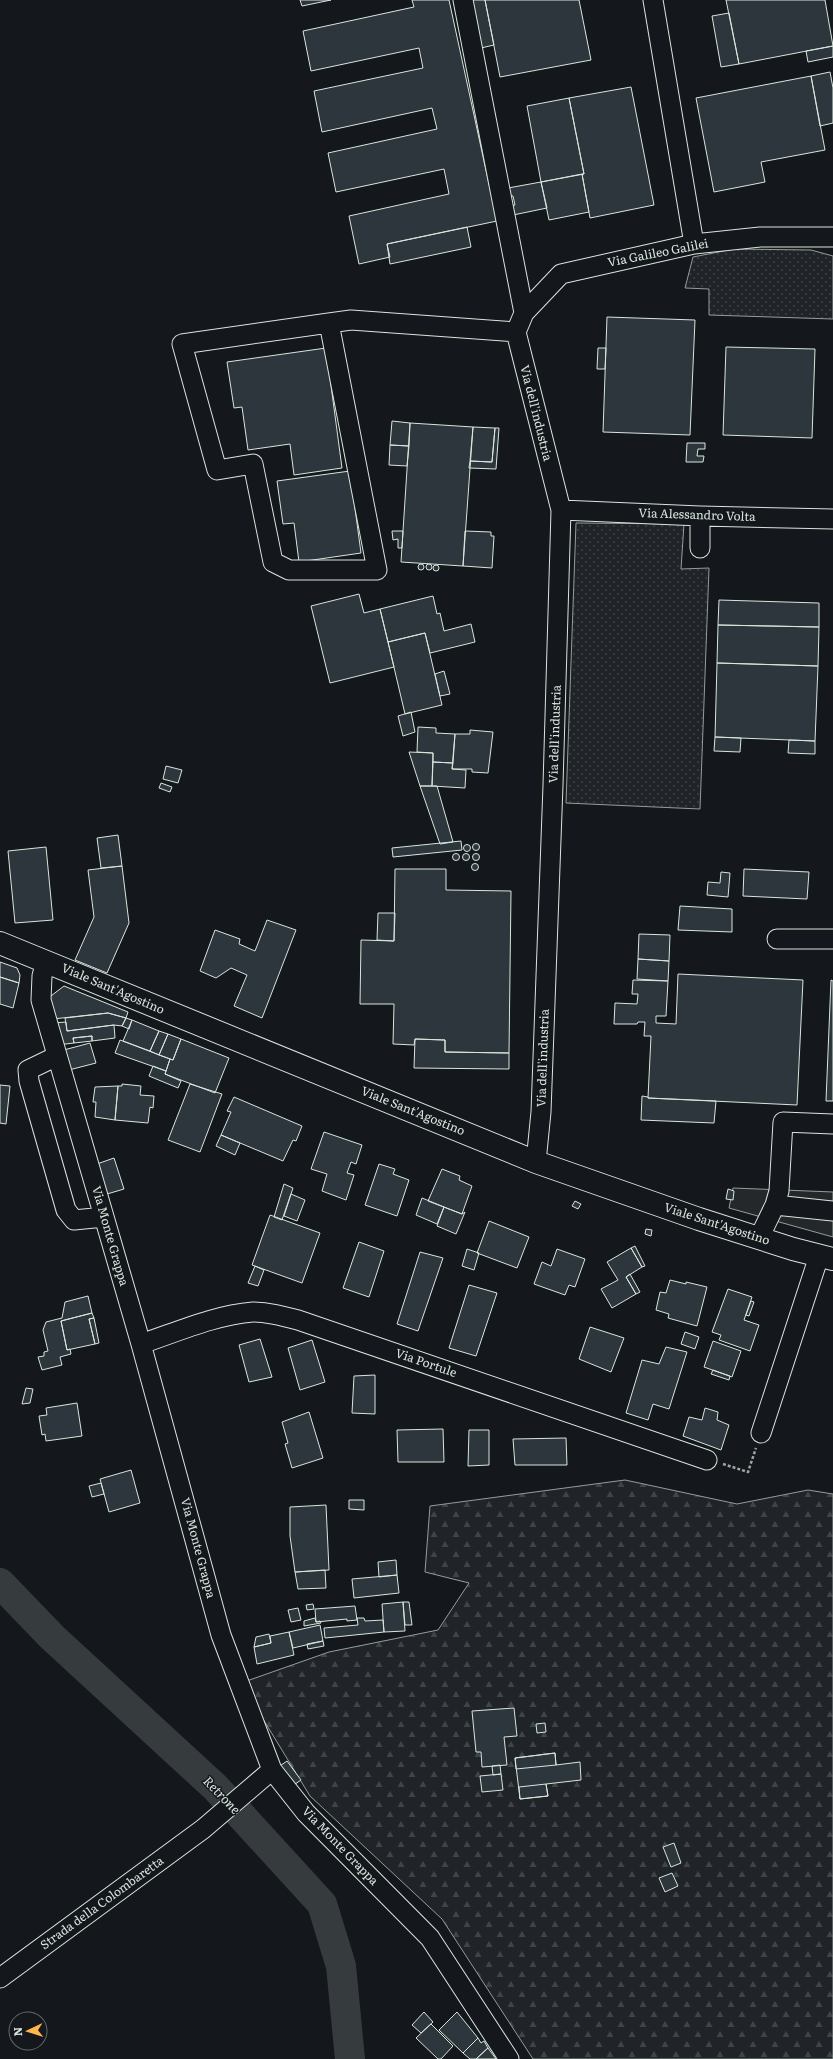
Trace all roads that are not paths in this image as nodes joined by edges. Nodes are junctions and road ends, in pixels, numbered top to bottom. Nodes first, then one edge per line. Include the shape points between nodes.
1 (463, 0) edge
2 (653, 0) edge
3 (833, 237) edge
4 (694, 244) junction
5 (524, 312) junction
6 (330, 323) junction
7 (516, 332) junction
8 (561, 510) junction
9 (700, 516) junction
10 (833, 518) edge
11 (700, 548) dead end
12 (777, 939) dead end
13 (833, 939) edge
14 (0, 943) edge
15 (46, 961) junction
16 (57, 1056) junction
17 (833, 1124) edge
18 (536, 1162) junction
19 (775, 1205) junction
20 (833, 1211) edge
21 (104, 1217) junction
22 (759, 1238) junction
23 (826, 1257) edge
24 (141, 1344) junction
25 (761, 1433) road end
26 (707, 1460) road end
27 (272, 1770) junction
28 (0, 1978) edge
29 (509, 2059) edge

1 - 5 street
2 - 4 street
3 - 4 street, Via Galileo Galilei via 760,237
4 - 5 street, Via Galileo Galilei via 561,274
5 - 7 street
6 - 6 street via 182,344 217,470 253,464 273,562 289,570 376,570
6 - 7 street via 351,320
7 - 8 street, Via dell'industria
8 - 9 street, Via Alessandro Volta
8 - 18 street, Via dell'industria via 553,785
9 - 10 street, Via Alessandro Volta
9 - 11 street
12 - 13 street
14 - 15 main road, Viale Sant'Agostino
15 - 16 street, Via Monte Grappa via 42,976 41,1000
15 - 18 main road, Viale Sant'Agostino
16 - 21 street, Via Monte Grappa
16 - 21 street via 28,1070 28,1076 66,1210 74,1220
17 - 19 street via 783,1122 779,1191
18 - 22 main road, Viale Sant'Agostino
19 - 20 street
19 - 22 street
21 - 24 street, Via Monte Grappa
22 - 23 main road, Viale Sant'Agostino
23 - 25 street
24 - 26 street, Via Portule via 221,1317 253,1312 274,1313
24 - 27 street, Via Monte Grappa via 221,1634
27 - 28 street, Strada della Colombaretta via 203,1829
27 - 29 street, Via Monte Grappa via 306,1813 430,1938

